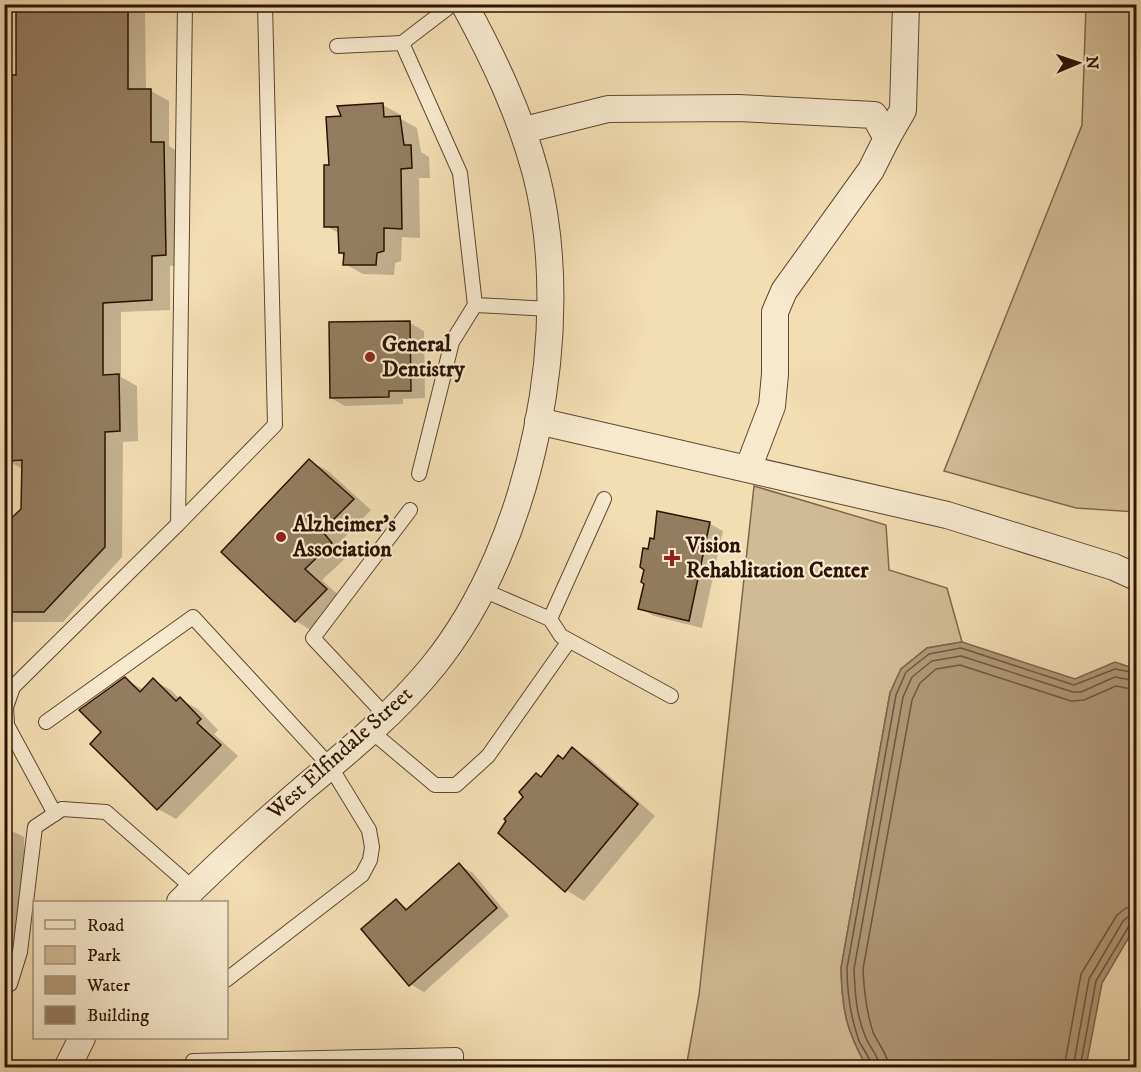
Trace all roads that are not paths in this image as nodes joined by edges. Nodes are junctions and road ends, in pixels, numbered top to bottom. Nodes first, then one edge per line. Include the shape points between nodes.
1 (185, 4) edge
2 (265, 4) edge
3 (453, 4) edge
4 (464, 4) edge
5 (906, 4) edge
6 (402, 43) junction
7 (337, 46) dead end
8 (524, 130) junction
9 (887, 138) junction
10 (475, 305) junction
11 (550, 309) junction
12 (538, 421) junction
13 (748, 470) junction
14 (419, 474) dead end
15 (604, 499) dead end
16 (410, 510) dead end
17 (178, 524) junction
18 (1137, 577) edge
19 (483, 590) junction
20 (550, 619) junction
21 (569, 641) junction
22 (672, 696) dead end
23 (46, 722) dead end
24 (379, 723) junction
25 (330, 766) junction
26 (55, 814) junction
27 (187, 896) edge
28 (228, 978) edge
29 (4, 986) edge
30 (82, 1039) edge
31 (67, 1068) edge
32 (190, 1068) edge
33 (456, 1068) edge

1 - 17 lane
2 - 17 lane via 275,425
3 - 6 lane
4 - 8 street, West Elfindale Street
5 - 9 street via 903,110
6 - 7 lane
6 - 10 lane via 460,173
8 - 9 street via 608,108 738,108 874,115
8 - 11 street, West Elfindale Street via 547,228
9 - 13 street via 871,170 784,291 775,312 772,406
10 - 11 lane
10 - 14 lane via 452,342
11 - 12 street, West Elfindale Street
12 - 13 street
12 - 19 street, West Elfindale Street via 509,531
13 - 18 street via 947,515
15 - 20 lane
16 - 24 lane via 314,638
17 - 26 lane via 13,687 6,706 7,725
19 - 20 lane
19 - 24 street, West Elfindale Street via 434,665
20 - 21 lane
21 - 22 lane
21 - 24 lane via 488,756 456,785 435,785
23 - 25 lane via 193,617
24 - 25 street, West Elfindale Street
25 - 27 street, West Elfindale Street
25 - 28 lane via 369,830 370,860 362,875
26 - 27 lane via 62,809 106,812
26 - 29 lane via 35,827 20,952 10,984
30 - 31 street
32 - 33 lane via 193,1061 456,1055

